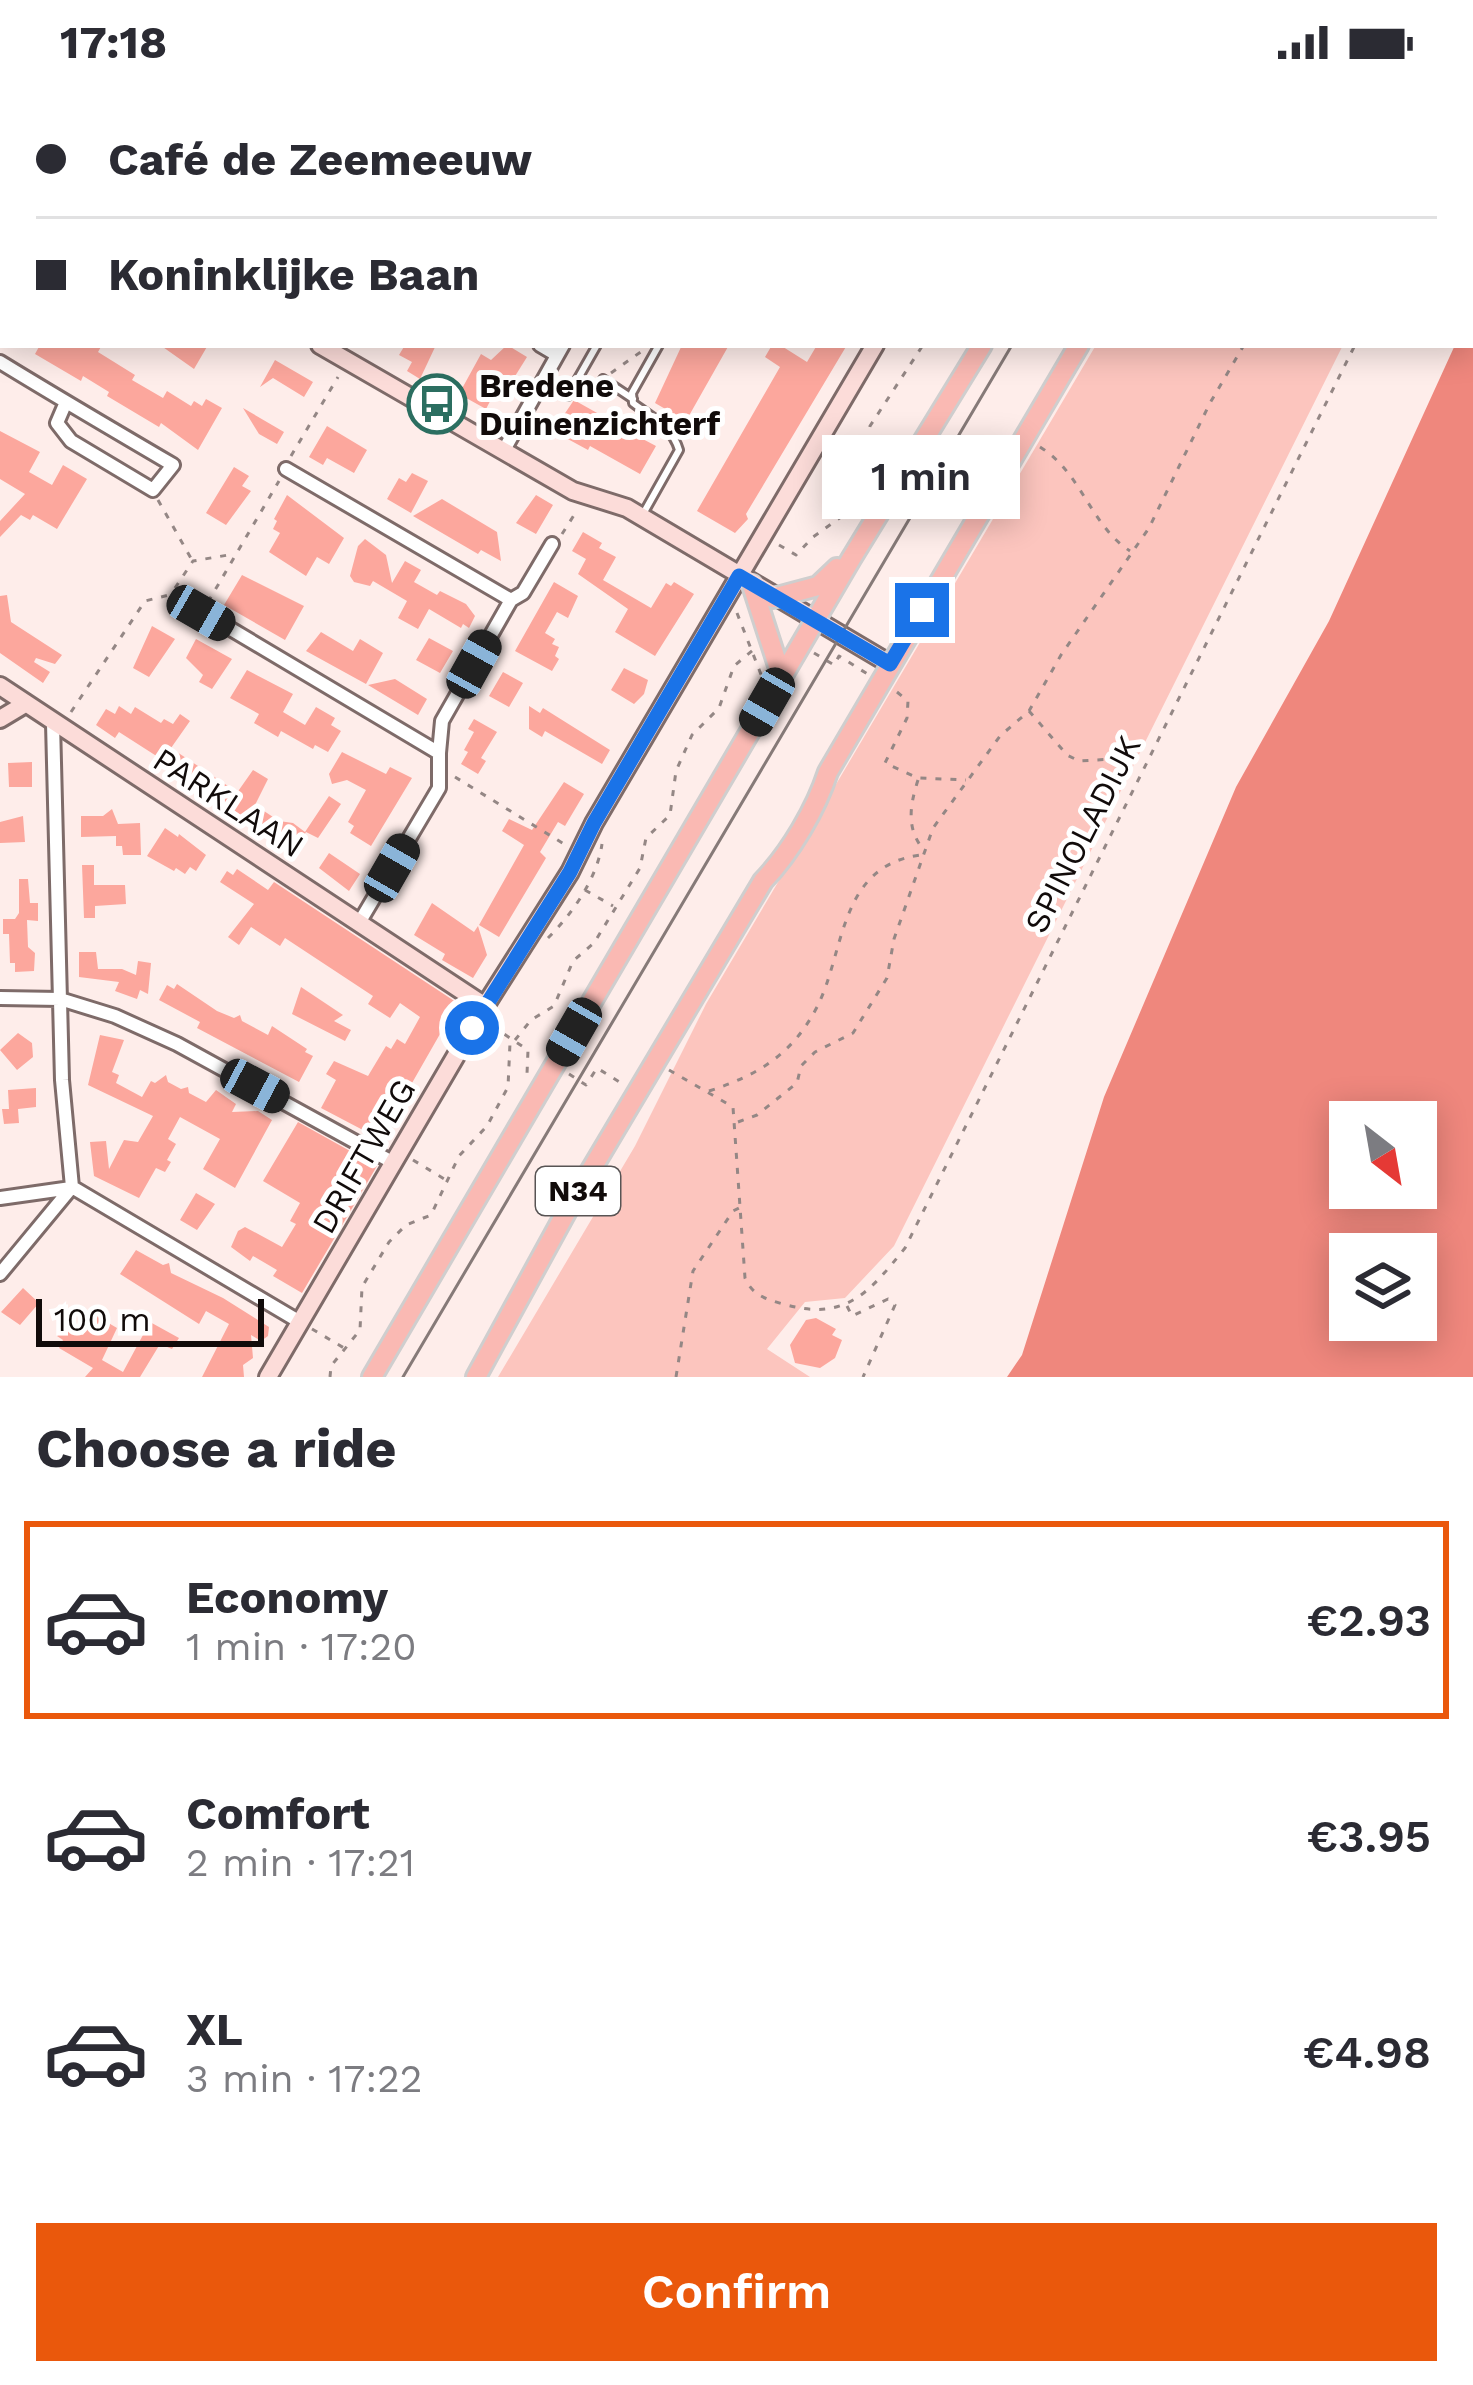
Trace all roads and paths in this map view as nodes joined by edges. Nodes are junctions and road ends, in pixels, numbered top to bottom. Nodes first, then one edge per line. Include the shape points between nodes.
1 (325, 348) edge
2 (595, 348) edge
3 (633, 348) edge
4 (658, 348) edge
5 (873, 348) edge
6 (921, 348) edge
7 (980, 348) edge
8 (1077, 348) edge
9 (1242, 348) edge
10 (1353, 348) edge
11 (560, 350) edge
12 (635, 353) junction
13 (0, 362) edge
14 (347, 362) junction
15 (603, 379) joint
16 (568, 396) dead end
17 (632, 399) junction
18 (66, 402) junction
19 (1024, 437) junction
20 (504, 450) junction
21 (286, 469) junction
22 (152, 490) junction
23 (586, 495) junction
24 (641, 517) junction
25 (552, 544) joint
26 (776, 544) dead end
27 (1132, 552) junction
28 (236, 555) junction
29 (851, 559) junction
30 (193, 561) junction
31 (745, 581) junction
32 (773, 598) junction
33 (182, 600) dead end
34 (511, 600) junction
35 (736, 612) dead end
36 (201, 613) junction
37 (815, 621) junction
38 (761, 646) junction
39 (797, 651) junction
40 (885, 673) junction
41 (773, 681) junction
42 (0, 686) edge
43 (25, 704) junction
44 (1029, 710) junction
45 (0, 719) edge
46 (56, 725) junction
47 (439, 752) junction
48 (442, 772) junction
49 (1140, 772) junction
50 (918, 778) junction
51 (968, 780) junction
52 (603, 840) dead end
53 (922, 852) junction
54 (580, 854) junction
55 (584, 890) junction
56 (615, 907) junction
57 (359, 922) junction
58 (539, 948) dead end
59 (0, 998) edge
60 (60, 998) junction
61 (490, 1018) junction
62 (512, 1040) junction
63 (562, 1070) dead end
64 (669, 1070) dead end
65 (544, 1084) junction
66 (708, 1091) junction
67 (637, 1092) junction
68 (736, 1123) junction
69 (413, 1160) dead end
70 (392, 1162) junction
71 (447, 1180) junction
72 (72, 1187) junction
73 (0, 1198) edge
74 (741, 1207) junction
75 (0, 1274) edge
76 (847, 1305) junction
77 (307, 1326) junction
78 (344, 1348) junction
79 (268, 1377) edge
80 (330, 1377) edge
81 (372, 1377) edge
82 (476, 1377) edge
83 (676, 1377) edge
84 (863, 1377) edge

1 - 14 street
2 - 16 lane
3 - 12 path
4 - 12 path
4 - 17 lane
5 - 31 street, DRIFTWEG
6 - 26 path via 851,464 848,512 796,555
7 - 29 main road, N34
8 - 19 main road, N34
9 - 27 path
10 - 49 path, SPINOLADIJK
11 - 20 street
12 - 15 path
13 - 18 street
14 - 20 street
14 - 21 path
15 - 17 lane
17 - 24 lane via 675,436 679,450
18 - 22 street via 57,423 70,441
18 - 22 street via 173,465
19 - 27 path via 1056,457 1114,540
19 - 40 main road, N34
20 - 23 street
21 - 28 path
21 - 34 street
22 - 30 path
23 - 24 street
23 - 25 path
24 - 31 street
25 - 34 street
27 - 44 path
28 - 30 path
28 - 36 path
29 - 32 main road via 818,586
29 - 37 main road, N34
30 - 46 path via 171,594 146,601
31 - 32 street
31 - 38 main road
31 - 54 street, DRIFTWEG
32 - 37 street
33 - 36 street
34 - 47 street via 442,721
35 - 38 path
36 - 47 street
37 - 39 main road, N34
37 - 40 street
38 - 41 main road
38 - 41 path
38 - 56 path via 734,666 713,717 692,735 670,815 646,838 643,862
39 - 40 path
39 - 41 main road, N34
40 - 50 path via 908,701 886,763
40 - 67 main road, N34
41 - 65 main road, N34
42 - 43 street, PARKLAAN
43 - 45 street
43 - 46 street, PARKLAAN
44 - 49 path via 1067,755 1112,759
44 - 51 path
46 - 57 street, PARKLAAN
46 - 60 street
47 - 48 street
48 - 54 path
48 - 57 street
49 - 76 path, SPINOLADIJK via 904,1247
50 - 51 path
50 - 53 path via 912,835
51 - 53 path
52 - 55 path
53 - 66 path via 873,878 849,907 818,1006 776,1060
53 - 68 path via 887,978 853,1033 815,1052 797,1083
54 - 61 street, DRIFTWEG
55 - 56 path
55 - 58 path
56 - 62 path via 573,961 554,1006
57 - 61 street, PARKLAAN
59 - 60 street
60 - 70 street via 177,1044
60 - 72 street
61 - 62 path
61 - 70 street, DRIFTWEG
62 - 65 path via 528,1050 526,1073
62 - 71 path via 508,1087
63 - 67 path via 586,1085 597,1068
64 - 66 path
65 - 81 main road, N34
66 - 68 path via 733,1107
67 - 82 main road, N34
68 - 74 path
69 - 71 path
70 - 77 street, DRIFTWEG
71 - 78 path via 431,1215 389,1242 362,1287 360,1330
72 - 73 street
72 - 75 street
72 - 77 street
74 - 76 path via 749,1288 820,1311
74 - 83 path via 693,1271
76 - 84 path via 852,1316 888,1299 895,1305
77 - 78 path
77 - 79 street, DRIFTWEG
78 - 80 path

